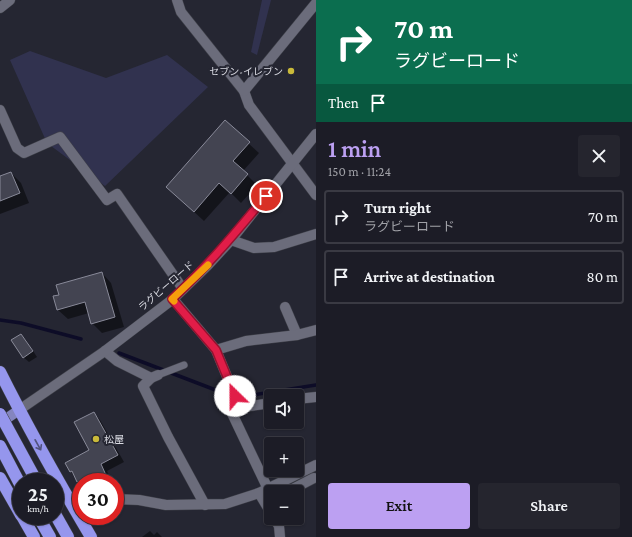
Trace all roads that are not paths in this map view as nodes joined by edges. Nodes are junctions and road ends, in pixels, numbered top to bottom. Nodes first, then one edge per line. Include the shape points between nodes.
1 (10, 0) edge
2 (177, 0) edge
3 (316, 3) edge
4 (0, 8) edge
5 (244, 91) junction
6 (0, 110) edge
7 (316, 134) edge
8 (293, 162) junction
9 (316, 195) edge
10 (316, 234) edge
11 (231, 240) junction
12 (183, 289) junction
13 (172, 299) junction
14 (285, 308) dead end
15 (316, 330) edge
16 (297, 335) junction
17 (216, 350) junction
18 (105, 351) junction
19 (184, 365) dead end
20 (0, 372) edge
21 (154, 377) junction
22 (234, 393) junction
23 (316, 397) edge
24 (304, 398) edge
25 (264, 404) edge
26 (19, 410) junction
27 (0, 414) edge
28 (0, 423) edge
29 (0, 446) edge
30 (316, 465) edge
31 (14, 473) edge
32 (32, 473) edge
33 (0, 478) edge
34 (314, 478) dead end
35 (300, 485) edge
36 (263, 491) junction
37 (124, 499) edge
38 (12, 500) edge
39 (205, 505) junction
40 (27, 525) edge
41 (43, 525) edge
42 (61, 525) edge
43 (278, 525) edge
44 (34, 537) edge
45 (50, 537) edge
46 (68, 537) edge
47 (91, 537) edge
48 (280, 537) edge

1 - 4 street
2 - 5 street via 181,12
3 - 5 street
5 - 8 street via 249,105
6 - 12 street via 17,148 24,152 60,137 107,200 117,194
7 - 8 street, ラグビーロード
8 - 9 street
8 - 11 street, ラグビーロード
10 - 11 street via 274,247 254,248
11 - 12 street, ラグビーロード
12 - 13 street, ラグビーロード
13 - 17 street
13 - 18 street, ラグビーロード
14 - 16 street
15 - 16 street
16 - 17 street via 246,341
17 - 22 street
18 - 21 street via 117,361
18 - 26 street, ラグビーロード
19 - 21 lane
20 - 26 highway
21 - 39 street via 144,386
22 - 25 street via 251,406
22 - 36 street via 229,407
23 - 24 street
26 - 28 main road, ラグビーロード
26 -> 47 highway
27 - 32 highway, bridge
29 - 31 highway
30 - 36 street
33 - 38 highway
34 - 35 street
36 - 39 street via 225,504
37 - 39 street via 166,505
40 - 44 highway
41 - 45 highway
42 - 46 highway
43 - 48 street

